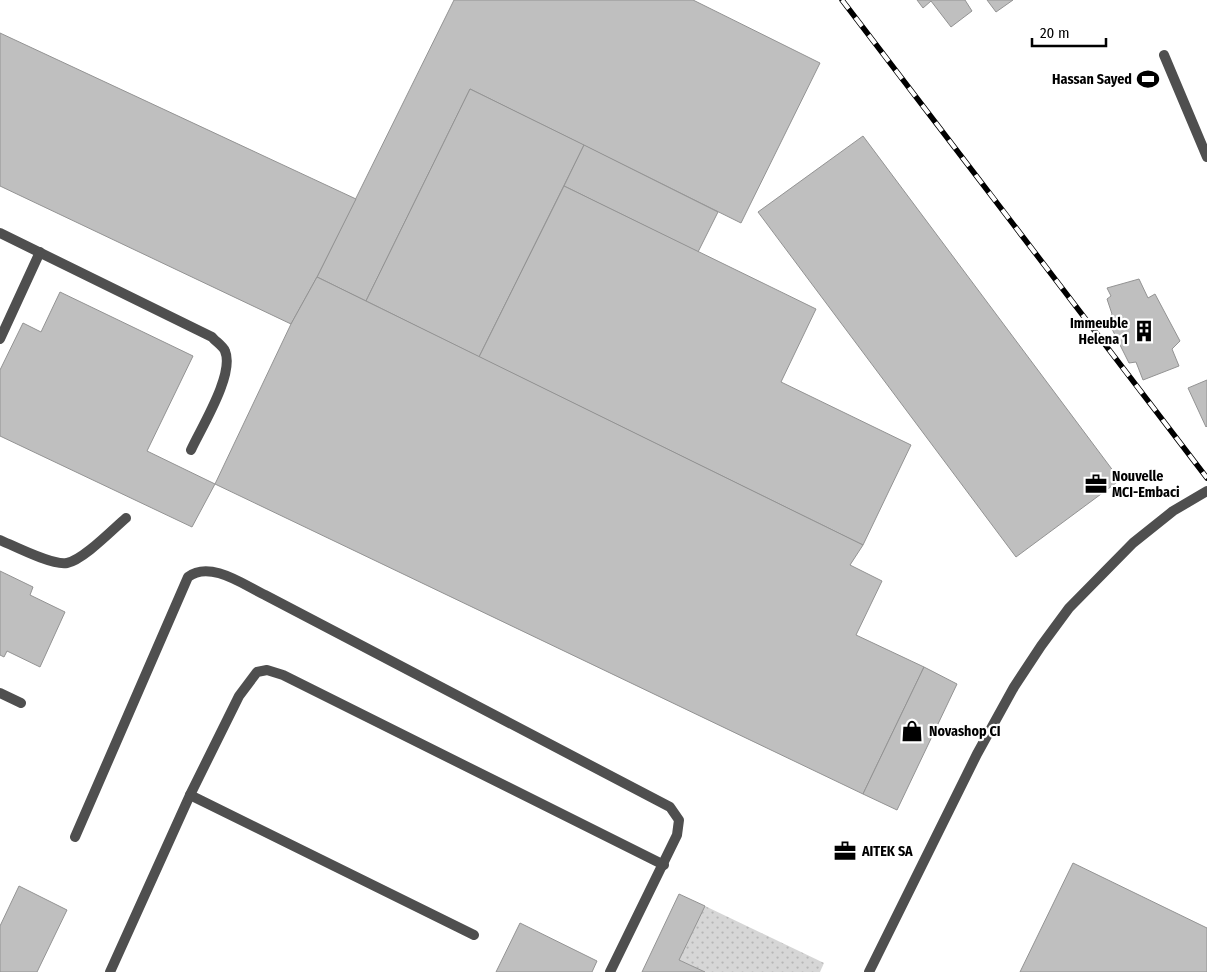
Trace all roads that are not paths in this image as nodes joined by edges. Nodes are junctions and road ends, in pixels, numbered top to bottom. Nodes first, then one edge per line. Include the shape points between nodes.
1 (1164, 55) dead end
2 (1207, 158) edge
3 (0, 233) edge
4 (40, 252) junction
5 (0, 339) edge
6 (191, 450) dead end
7 (1207, 491) edge
8 (126, 518) dead end
9 (0, 540) edge
10 (0, 693) edge
11 (21, 703) dead end
12 (190, 795) junction
13 (75, 837) dead end
14 (664, 865) junction
15 (474, 935) dead end
16 (110, 972) edge
17 (610, 972) edge
18 (870, 972) edge

1 - 2 street
3 - 4 street
4 - 5 street
4 - 6 street via 212,337 225,351 224,382
7 - 18 street via 1173,511 1133,543 1069,608 1041,646 976,754
8 - 9 street via 80,557 66,564 53,562
10 - 11 street
12 - 14 street via 238,696 257,672 267,670 283,675
12 - 15 street
12 - 16 street
13 - 14 street via 188,577 209,571 265,595 670,808 679,820 677,835
14 - 17 street

